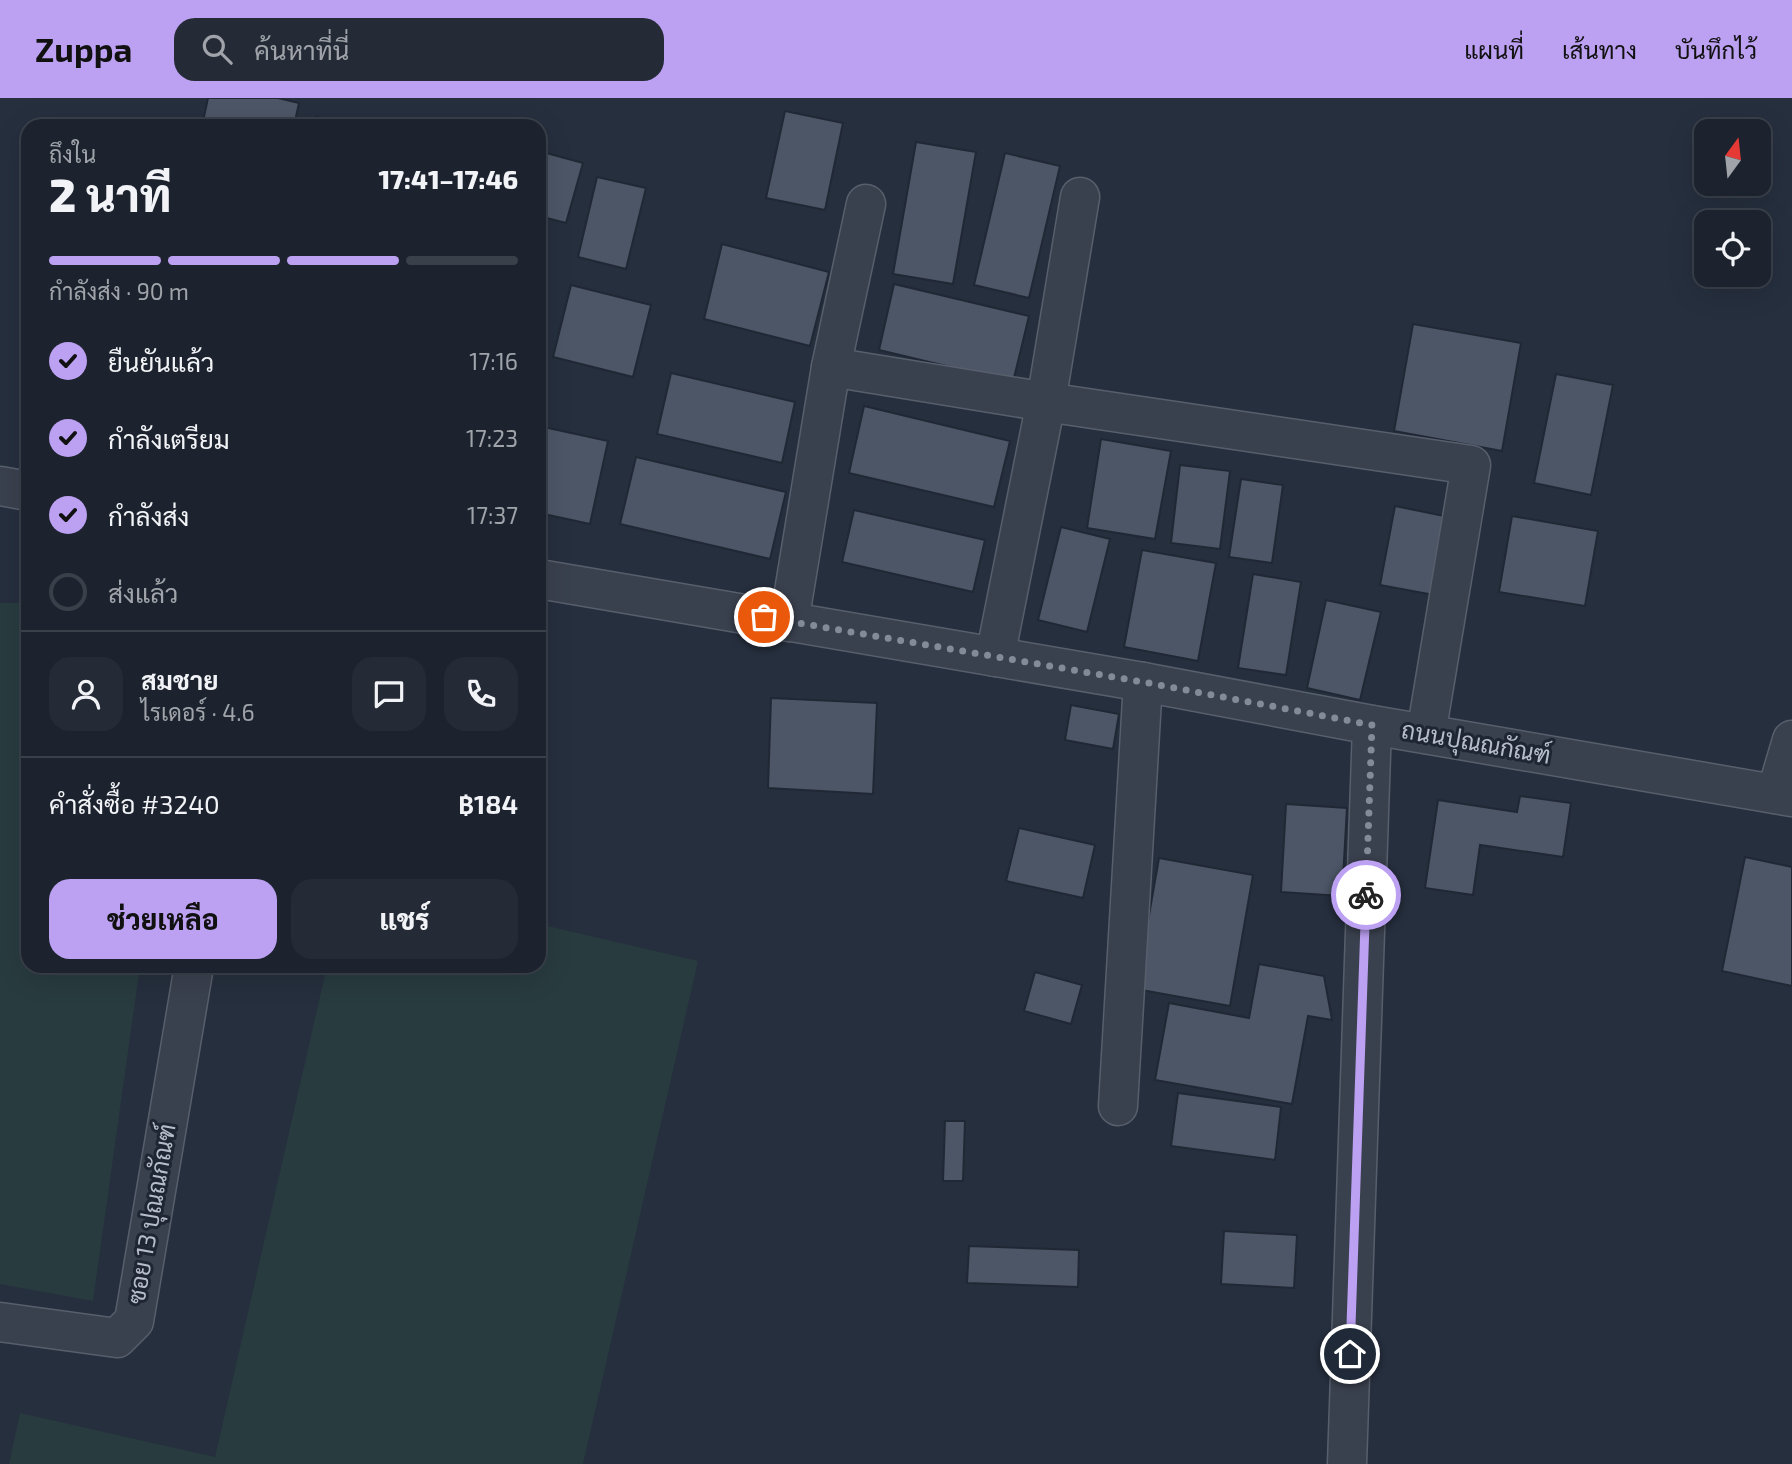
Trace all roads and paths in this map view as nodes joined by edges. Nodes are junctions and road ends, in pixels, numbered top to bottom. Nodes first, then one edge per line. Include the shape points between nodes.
1 (1080, 197) dead end
2 (866, 204) dead end
3 (831, 367) junction
4 (1046, 402) junction
5 (0, 486) edge
6 (21, 490) edge
7 (546, 580) edge
8 (789, 622) junction
9 (995, 657) junction
10 (1143, 682) junction
11 (1372, 725) junction
12 (1426, 734) junction
13 (1792, 740) edge
14 (1784, 795) edge
15 (193, 973) edge
16 (1118, 1106) dead end
17 (0, 1322) edge
18 (1347, 1464) edge

1 - 4 street
2 - 3 street
3 - 4 street
3 - 8 street
4 - 9 street
4 - 12 street via 1471,465
5 - 6 street
7 - 8 street, ถนนปุณณกัณฑ์
8 - 9 street, ถนนปุณณกัณฑ์
9 - 10 street, ถนนปุณณกัณฑ์
10 - 11 street, ถนนปุณณกัณฑ์
10 - 16 street
11 - 12 street, ถนนปุณณกัณฑ์
11 - 18 street
12 - 14 street, ถนนปุณณกัณฑ์
13 - 14 street
15 - 17 street, ซอย 13 ปุณณกัณฑ์ via 134,1321 117,1338

